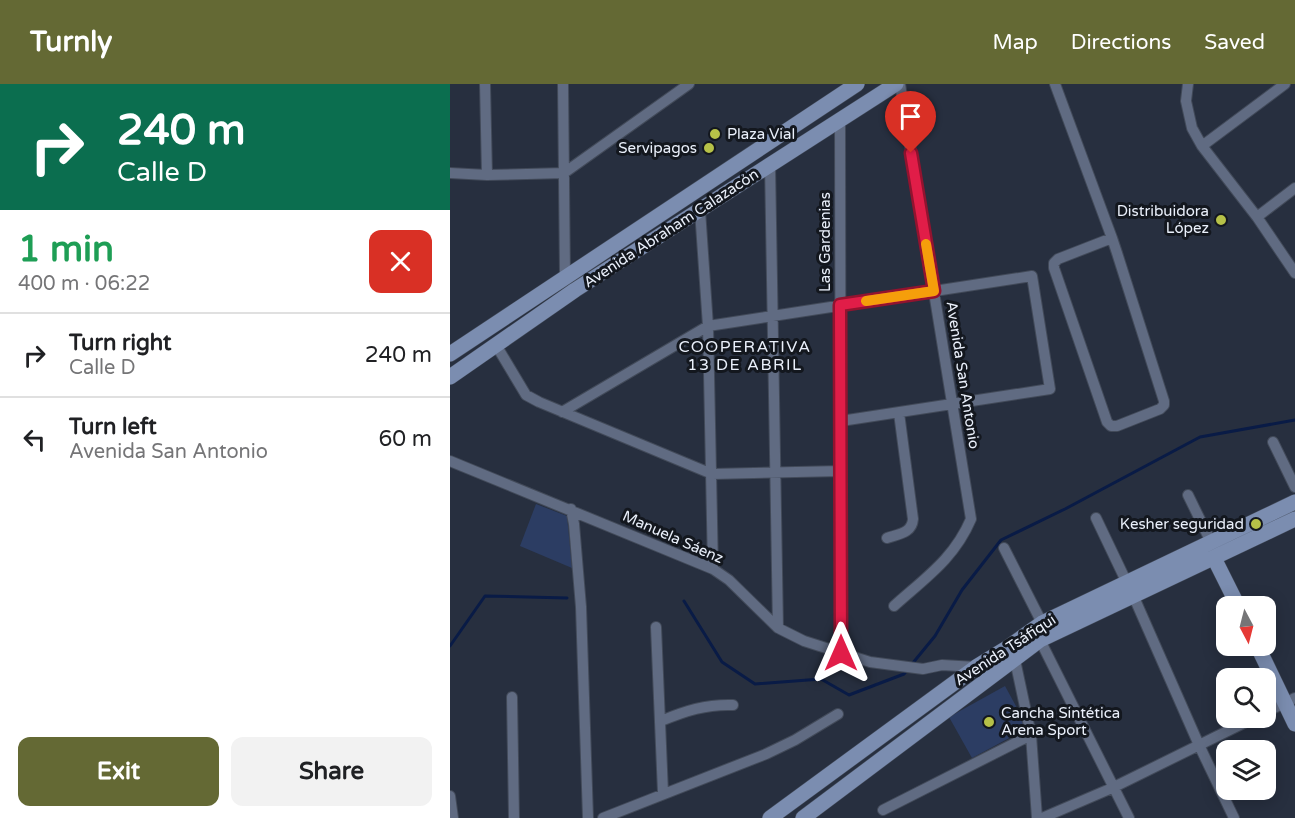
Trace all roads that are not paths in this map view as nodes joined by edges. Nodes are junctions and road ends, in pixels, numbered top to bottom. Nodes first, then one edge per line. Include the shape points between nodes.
1 (485, 84) edge
2 (563, 84) edge
3 (689, 84) edge
4 (857, 84) edge
5 (898, 84) edge
6 (1055, 84) edge
7 (1188, 84) edge
8 (1286, 84) edge
9 (840, 120) junction
10 (1202, 146) junction
11 (770, 164) junction
12 (450, 173) edge
13 (564, 173) junction
14 (487, 175) junction
15 (1295, 188) edge
16 (700, 210) junction
17 (1257, 217) junction
18 (1112, 238) junction
19 (1295, 273) edge
20 (565, 276) junction
21 (934, 291) junction
22 (840, 305) junction
23 (772, 315) junction
24 (708, 326) junction
25 (496, 345) junction
26 (450, 354) edge
27 (450, 377) edge
28 (953, 405) junction
29 (562, 412) junction
30 (899, 413) junction
31 (840, 421) junction
32 (1273, 442) dead end
33 (450, 461) edge
34 (841, 471) junction
35 (775, 473) junction
36 (712, 474) junction
37 (1295, 488) edge
38 (1188, 495) dead end
39 (1295, 502) edge
40 (571, 509) junction
41 (1096, 518) dead end
42 (1295, 519) edge
43 (887, 538) dead end
44 (1211, 542) junction
45 (1004, 548) dead end
46 (1214, 558) junction
47 (713, 569) junction
48 (1130, 589) junction
49 (1233, 596) edge
50 (894, 606) dead end
51 (1042, 623) junction
52 (656, 627) dead end
53 (778, 628) junction
54 (1040, 640) junction
55 (841, 653) junction
56 (1264, 656) edge
57 (1015, 660) junction
58 (976, 667) junction
59 (512, 697) dead end
60 (1290, 700) edge
61 (733, 705) dead end
62 (1276, 707) edge
63 (838, 714) dead end
64 (661, 721) junction
65 (1295, 724) edge
66 (1234, 728) edge
67 (1031, 735) junction
68 (1199, 745) junction
69 (1112, 788) junction
70 (663, 794) junction
71 (450, 796) edge
72 (883, 810) dead end
73 (453, 818) edge
74 (514, 818) edge
75 (588, 818) edge
76 (603, 818) edge
77 (770, 818) edge
78 (803, 818) edge
79 (1037, 818) edge
80 (1042, 818) edge
81 (1129, 818) edge
82 (1234, 818) edge

1 - 14 street
2 - 13 street
3 - 13 street
4 - 20 main road, Avenida Abraham Calazacón
5 - 9 main road, Avenida Abraham Calazacón
5 - 21 street, Avenida San Antonio
6 - 18 street
7 - 10 street via 1188,116
8 - 10 street
9 - 11 main road, Avenida Abraham Calazacón
9 - 22 street, Las Gardenias
10 - 17 street
11 - 16 main road, Avenida Abraham Calazacón
11 - 23 street
12 - 14 street
13 - 14 street
13 - 20 street
15 - 17 street
16 - 24 street
16 - 25 main road, Avenida Abraham Calazacón
17 - 19 street
18 - 18 street via 1164,401 1160,409 1117,426 1107,422 1054,267 1058,259
20 - 26 main road, Avenida Abraham Calazacón
21 - 22 street
21 - 28 street, Avenida San Antonio
21 - 28 street via 1032,276 1050,389
22 - 23 street
22 - 31 street, Las Gardenias
23 - 24 street
23 - 35 street
24 - 29 street
24 - 36 street
25 - 27 main road, Avenida Abraham Calazacón
25 - 29 street via 526,394
28 - 30 street
28 - 50 street, Avenida San Antonio via 971,519 949,557
29 - 36 street
30 - 31 street
30 - 43 street via 913,525 908,531
31 - 34 street, Las Gardenias
32 - 37 street
33 - 40 street, Manuela Sáenz
34 - 35 street
34 - 55 street, Las Gardenias
35 - 36 street
35 - 53 street
36 - 47 street
38 - 44 street
39 - 44 main road, Avenida Tsáfiqui
40 - 47 street, Manuela Sáenz
40 - 75 street via 581,608
41 - 48 street
42 - 46 main road, Avenida Tsáfiqui
44 - 48 main road, Avenida Tsáfiqui
45 - 51 street
46 - 48 main road, Avenida Tsáfiqui
46 - 49 main road
47 - 53 street, Manuela Sáenz
48 - 51 main road, Avenida Tsáfiqui
48 - 54 main road, Avenida Tsáfiqui
48 - 68 street
51 - 58 main road, Avenida Tsáfiqui
52 - 64 street
53 - 55 street, Manuela Sáenz
54 - 57 main road, Avenida Tsáfiqui
54 - 69 street
55 - 58 street, Manuela Sáenz via 903,667
56 - 60 main road
57 - 67 street
57 - 78 main road, Avenida Tsáfiqui
58 - 77 main road, Avenida Tsáfiqui
59 - 74 street
60 - 62 street
60 - 65 main road
61 - 64 street via 714,704
63 - 70 street via 766,754
64 - 70 street
66 - 68 street
67 - 72 street
67 - 79 street
68 - 69 street
68 - 82 street
69 - 80 street
69 - 81 street
70 - 76 street
71 - 73 street

